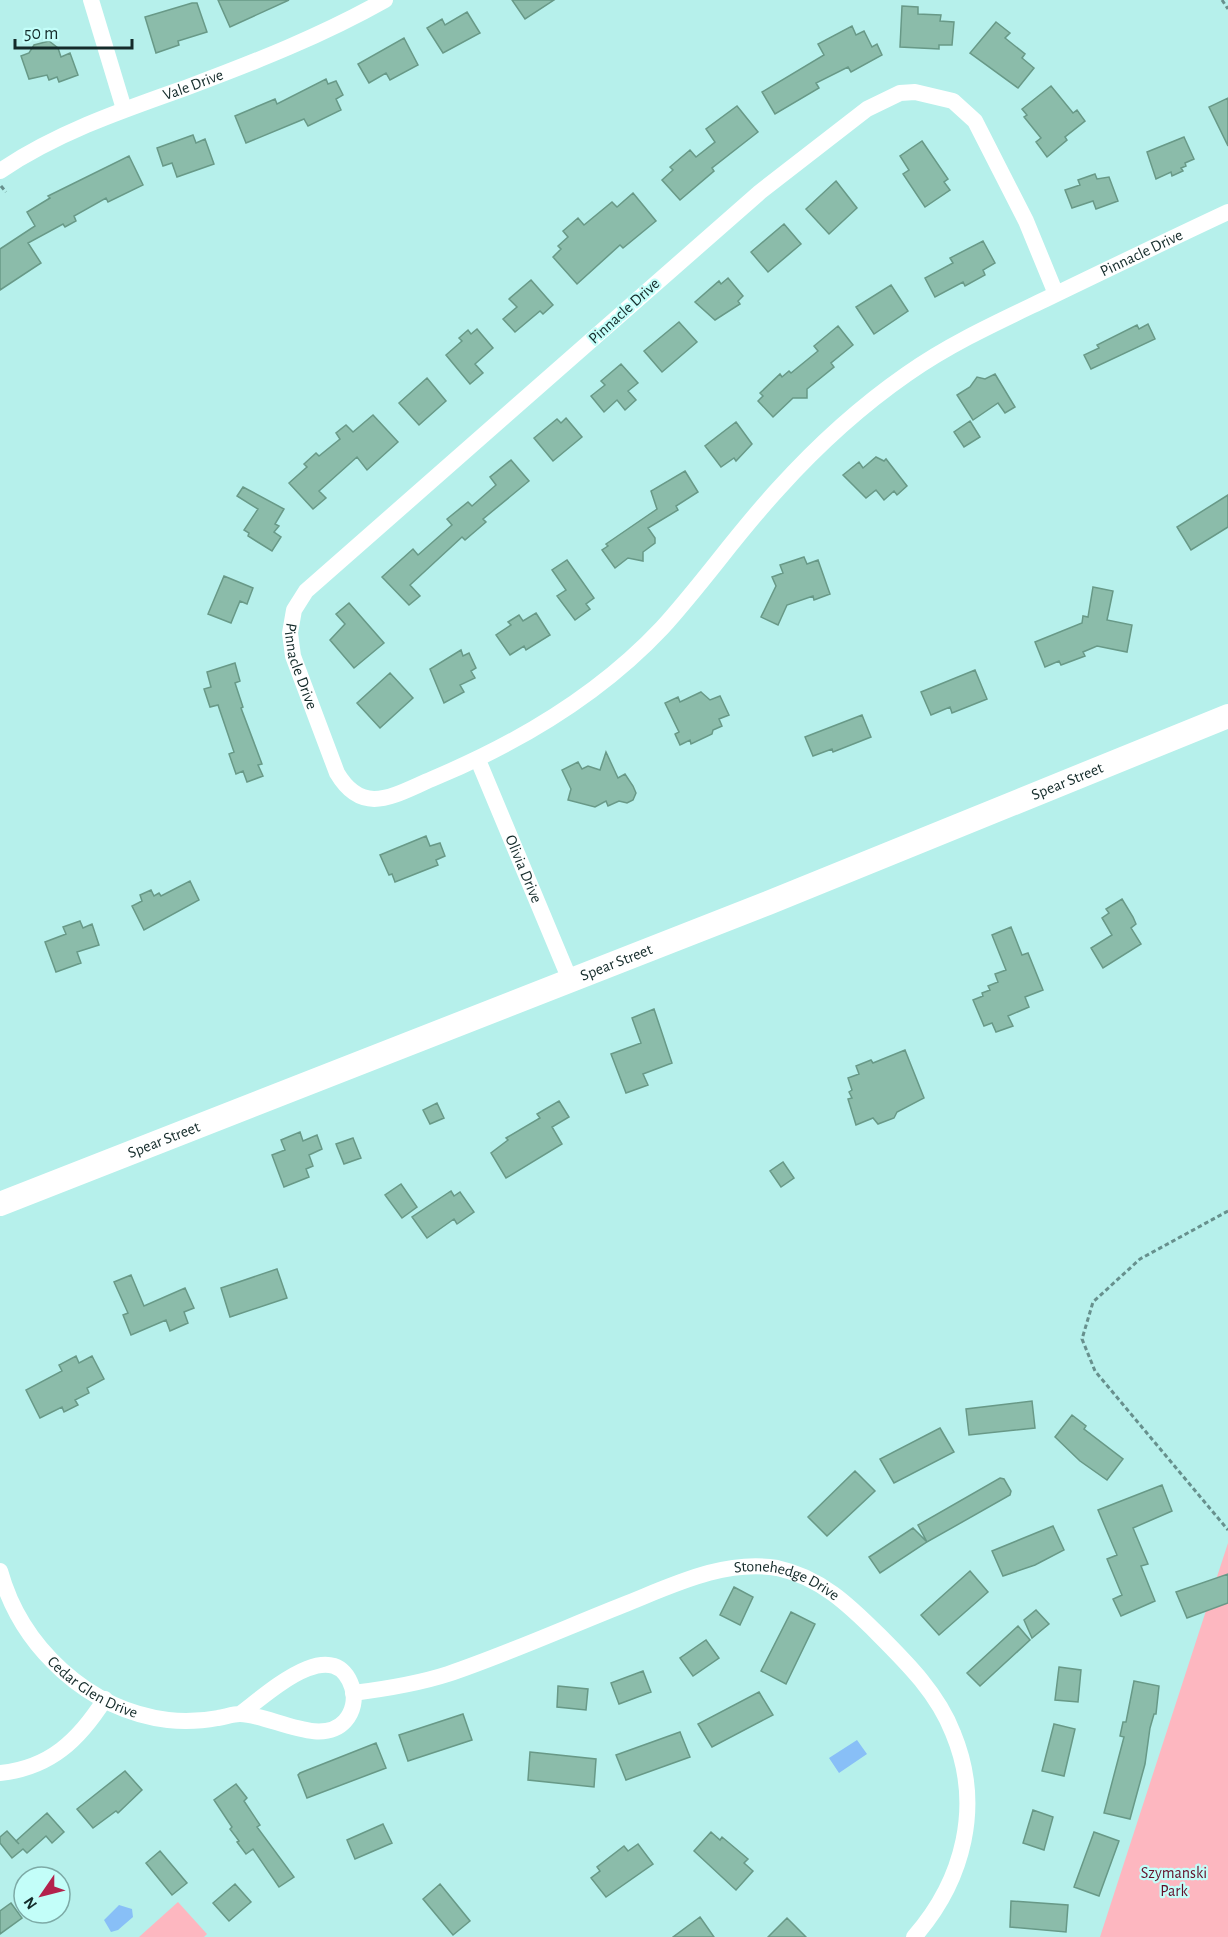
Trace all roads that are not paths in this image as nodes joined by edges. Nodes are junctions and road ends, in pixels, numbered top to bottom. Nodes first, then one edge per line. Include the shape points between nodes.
1 (91, 0) edge
2 (385, 0) edge
3 (124, 109) junction
4 (0, 171) edge
5 (1228, 212) edge
6 (1056, 294) junction
7 (1228, 716) edge
8 (478, 760) junction
9 (570, 980) junction
10 (0, 1204) edge
11 (0, 1571) edge
12 (353, 1693) junction
13 (105, 1699) junction
14 (240, 1714) junction
15 (0, 1773) edge
16 (914, 1937) edge

1 - 3 street
2 - 3 street, Vale Drive via 251,64
3 - 4 street, Vale Drive via 51,140
5 - 6 street, Pinnacle Drive
6 - 8 street, Pinnacle Drive via 954,344 861,410 779,487 660,629 620,667 531,730
6 - 8 street, Pinnacle Drive via 986,138 975,121 953,101 915,92 900,93 867,109 812,149 352,548 306,591 294,610 290,633 293,656 337,773 355,795 370,801
7 - 9 main road, Spear Street
8 - 9 street, Olivia Drive
9 - 10 main road, Spear Street
11 - 13 street, Cedar Glen Drive via 13,1606 42,1650 62,1671
12 - 14 street, Cedar Glen Drive via 353,1707 346,1719 329,1731
12 - 14 street, Cedar Glen Drive via 343,1674 331,1666 316,1665 302,1670
12 - 16 street, Stonehedge Drive via 449,1674 725,1569 777,1569 822,1585 854,1609 916,1672 941,1709 960,1749 967,1814 959,1856 946,1893
13 - 14 street, Cedar Glen Drive via 168,1720
13 - 15 street via 89,1725 56,1755 27,1769

